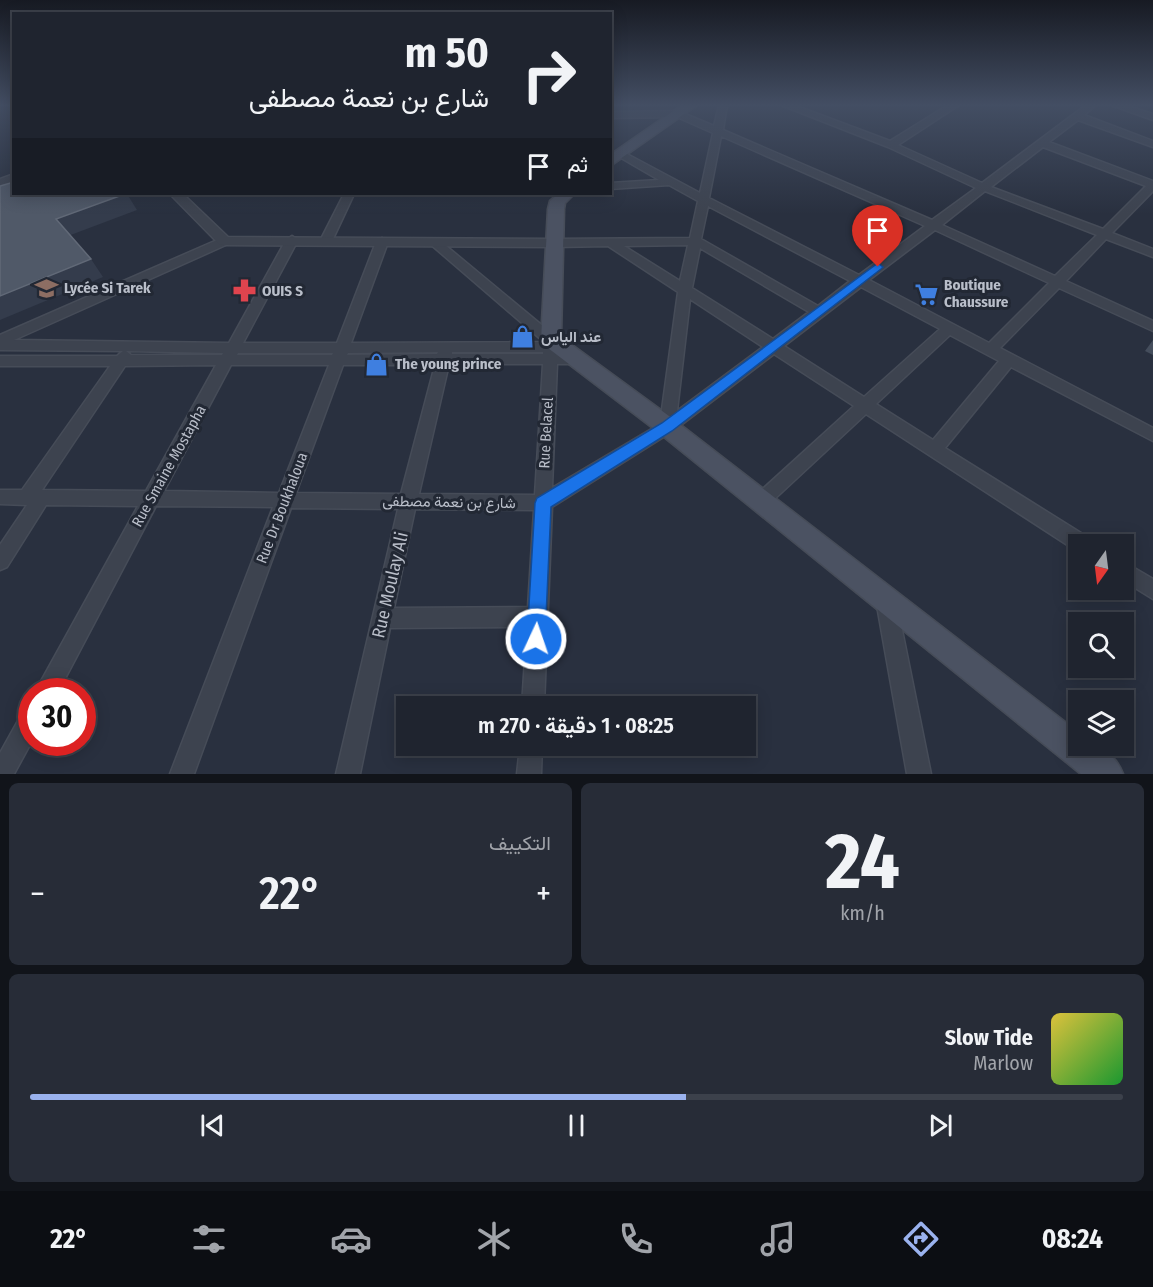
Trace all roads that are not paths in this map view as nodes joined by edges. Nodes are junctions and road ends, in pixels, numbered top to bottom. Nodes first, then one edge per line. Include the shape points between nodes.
1 (640, 141) edge
2 (716, 141) edge
3 (739, 141) edge
4 (881, 141) edge
5 (897, 141) edge
6 (1044, 141) edge
7 (1042, 143) junction
8 (891, 145) junction
9 (616, 158) edge
10 (671, 182) junction
11 (1153, 185) edge
12 (612, 186) edge
13 (983, 186) junction
14 (177, 195) edge
15 (349, 195) edge
16 (560, 196) edge
17 (705, 200) junction
18 (933, 225) junction
19 (1106, 234) junction
20 (292, 240) junction
21 (224, 241) junction
22 (326, 241) junction
23 (696, 241) junction
24 (382, 242) junction
25 (610, 242) junction
26 (435, 243) junction
27 (555, 243) junction
28 (1153, 252) edge
29 (859, 281) junction
30 (1058, 282) junction
31 (685, 290) junction
32 (818, 312) junction
33 (1153, 326) edge
34 (949, 328) junction
35 (0, 341) edge
36 (0, 345) edge
37 (131, 347) junction
38 (772, 347) junction
39 (551, 349) junction
40 (990, 350) junction
41 (339, 354) junction
42 (445, 354) junction
43 (230, 355) junction
44 (1008, 360) junction
45 (0, 361) edge
46 (121, 361) junction
47 (866, 405) junction
48 (667, 427) junction
49 (1153, 435) edge
50 (935, 449) junction
51 (0, 497) edge
52 (35, 497) junction
53 (151, 498) junction
54 (285, 500) junction
55 (761, 501) junction
56 (408, 502) junction
57 (543, 503) junction
58 (1068, 535) edge
59 (0, 561) edge
60 (1134, 578) edge
61 (1153, 590) edge
62 (886, 600) junction
63 (537, 617) junction
64 (382, 618) junction
65 (54, 678) edge
66 (533, 696) edge
67 (18, 743) edge
68 (530, 756) edge
69 (1, 774) edge
70 (182, 774) edge
71 (348, 774) edge
72 (529, 774) edge
73 (918, 774) edge
74 (1107, 774) edge

1 - 9 main road
2 - 17 street
3 - 18 street
4 - 8 street
5 - 8 street
6 - 7 street
7 - 11 street
7 - 13 street
8 - 13 street
9 - 10 street
10 - 12 street
10 - 17 street
11 - 19 street
13 - 18 street
13 - 19 street
14 - 21 street
15 - 22 street
16 - 27 main road
17 - 23 street
17 - 29 street
18 - 29 street
18 - 30 street
19 - 28 street
19 - 30 street
20 - 21 street
20 - 22 street
20 - 43 street, Rue Smaine Mostapha
21 - 35 street
22 - 24 street
23 - 25 street
23 - 31 street
23 - 32 street
24 - 26 street
24 - 41 street, Rue Dr Boukhaloua
25 - 27 street
25 - 31 street
26 - 27 street
26 - 39 street
27 - 39 main road
29 - 32 street
29 - 34 street
30 - 33 street
30 - 40 street
31 - 38 street
31 - 48 street
32 - 38 street
34 - 40 street
34 - 47 street
36 - 37 street
37 - 43 street
37 - 46 street
38 - 47 street
38 - 48 street
39 - 42 street
39 - 48 main road via 578,359
39 - 57 street, Rue Belacel
40 - 44 street
41 - 42 street
41 - 43 street
41 - 54 street, Rue Dr Boukhaloua
42 - 56 street, Rue Moulay Ali
43 - 46 street
43 - 53 street, Rue Smaine Mostapha
44 - 49 street
44 - 50 street
45 - 46 street
46 - 52 street
47 - 50 street
47 - 55 street
48 - 55 main road
48 - 57 street
50 - 58 street
51 - 52 street, شارع بن نعمة مصطفى
52 - 53 street, شارع بن نعمة مصطفى
52 - 59 street
53 - 54 street, شارع بن نعمة مصطفى
53 - 65 street, Rue Smaine Mostapha
54 - 56 street, شارع بن نعمة مصطفى
54 - 70 street, Rue Dr Boukhaloua
55 - 62 main road
56 - 57 street, شارع بن نعمة مصطفى
56 - 64 street, Rue Moulay Ali
57 - 63 street, Rue Belacel
60 - 61 street
62 - 73 street
62 - 74 main road
63 - 64 street
63 - 66 street, Rue Belacel
64 - 71 street, Rue Moulay Ali
67 - 69 street
68 - 72 street

